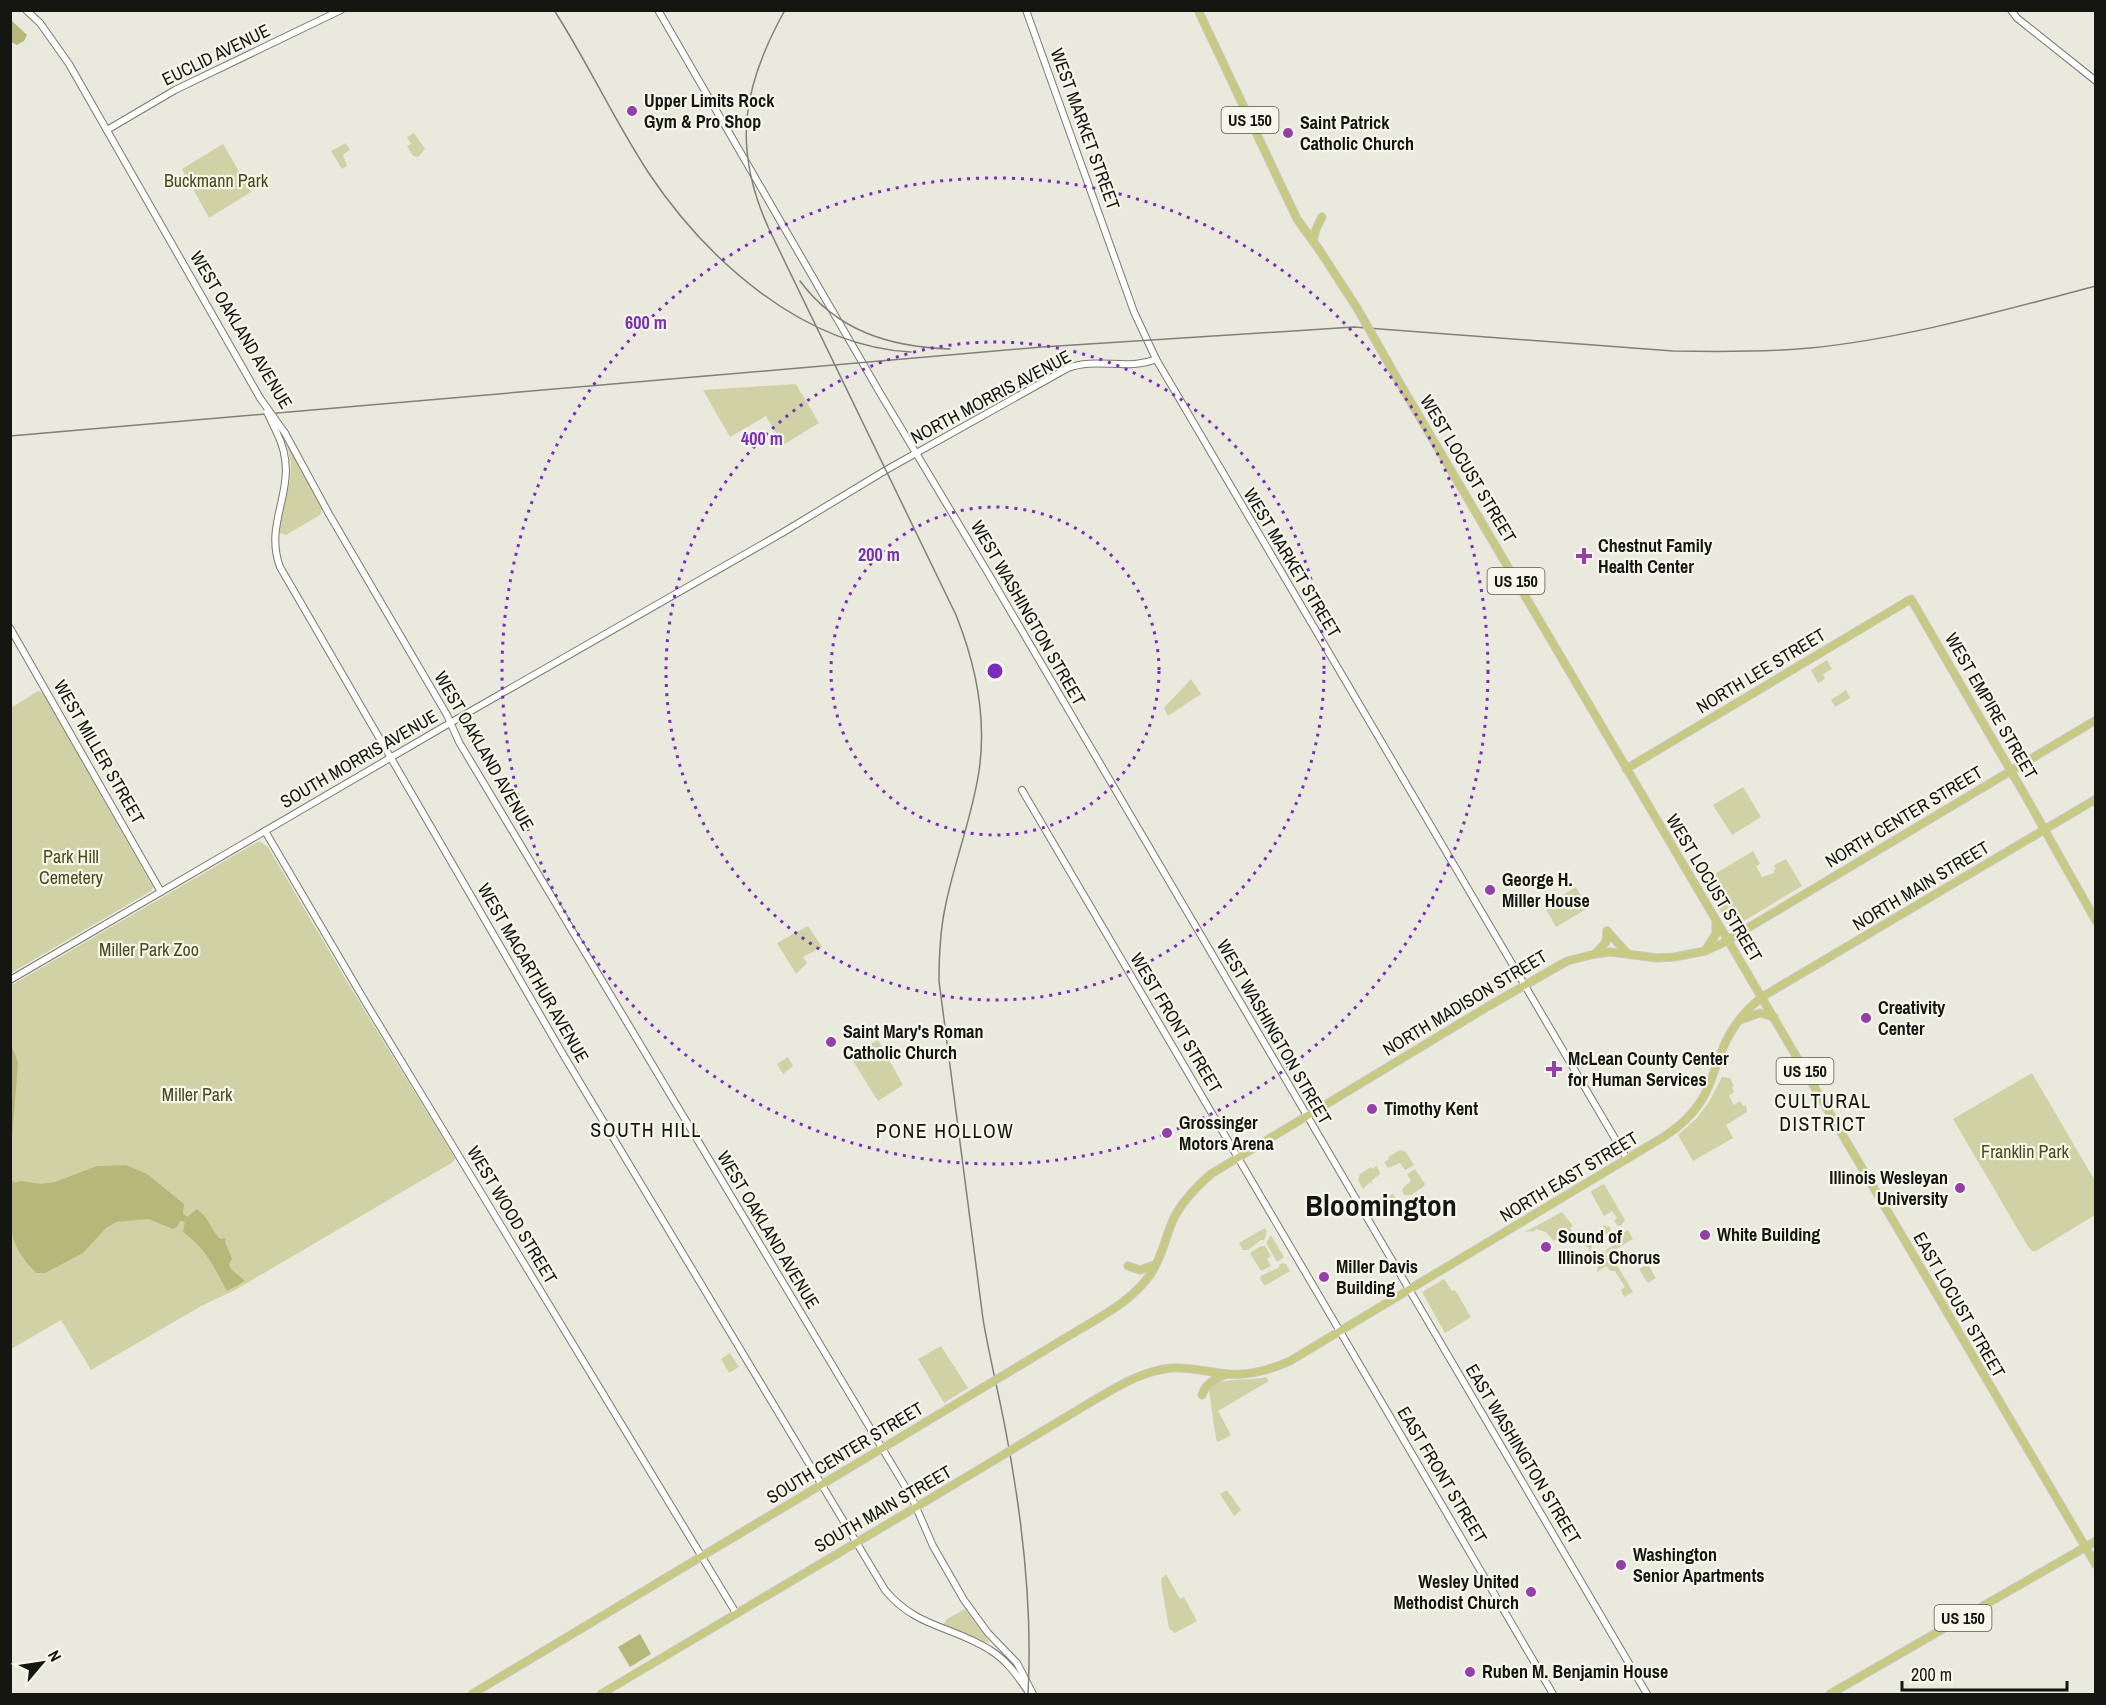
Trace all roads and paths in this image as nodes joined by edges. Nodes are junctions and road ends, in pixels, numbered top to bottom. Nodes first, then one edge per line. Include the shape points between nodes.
1 (26, 10) edge
2 (341, 10) edge
3 (658, 10) edge
4 (1026, 10) edge
5 (1198, 10) edge
6 (2011, 10) edge
7 (2096, 81) edge
8 (107, 130) junction
9 (1322, 218) dead end
10 (1313, 241) junction
11 (1156, 358) junction
12 (260, 398) junction
13 (916, 453) junction
14 (849, 493) joint
15 (1911, 599) joint
16 (10, 628) edge
17 (2096, 720) edge
18 (450, 723) junction
19 (390, 758) junction
20 (1626, 769) junction
21 (2011, 770) junction
22 (1022, 790) dead end
23 (2096, 799) edge
24 (2044, 829) junction
25 (265, 831) junction
26 (161, 892) junction
27 (1715, 918) junction
28 (2096, 921) edge
29 (1728, 940) junction
30 (1705, 951) junction
31 (1595, 954) junction
32 (1628, 954) junction
33 (10, 980) edge
34 (1524, 985) junction
35 (1762, 998) junction
36 (1774, 1017) junction
37 (1740, 1020) junction
38 (1306, 1116) junction
39 (1238, 1157) junction
40 (1627, 1159) junction
41 (1188, 1196) joint
42 (1373, 1229) joint
43 (1156, 1264) junction
44 (1128, 1266) dead end
45 (1304, 1270) joint
46 (1409, 1290) junction
47 (1340, 1331) junction
48 (1226, 1374) junction
49 (1202, 1395) dead end
50 (882, 1448) junction
51 (822, 1485) junction
52 (920, 1505) junction
53 (2096, 1540) edge
54 (857, 1542) junction
55 (2085, 1547) junction
56 (702, 1556) junction
57 (2096, 1564) edge
58 (736, 1613) junction
59 (472, 1695) edge
60 (601, 1695) edge
61 (1032, 1695) edge
62 (1553, 1695) edge
63 (1647, 1695) edge
64 (1830, 1695) edge

1 - 8 main road, WEST OAKLAND AVENUE via 53,39
2 - 8 main road, EUCLID AVENUE via 175,90
3 - 13 main road, WEST WASHINGTON STREET
4 - 11 main road, WEST MARKET STREET via 1128,296
5 - 10 main road, WEST LOCUST STREET / US 150 via 1297,219
6 - 7 main road
8 - 12 main road, WEST OAKLAND AVENUE
9 - 10 main road
10 - 20 main road, WEST LOCUST STREET / US 150, bridge via 1357,308
11 - 13 main road, NORTH MORRIS AVENUE via 1068,368
11 - 34 main road, WEST MARKET STREET
12 - 18 main road, WEST OAKLAND AVENUE, bridge via 285,433
12 - 19 main road, WEST MACARTHUR AVENUE, bridge via 285,456 287,470 275,525 276,556
13 - 14 main road, NORTH MORRIS AVENUE
13 - 38 main road, WEST WASHINGTON STREET
14 - 18 main road, SOUTH MORRIS AVENUE
15 - 20 main road, NORTH LEE STREET
15 - 21 main road, WEST EMPIRE STREET
16 - 26 main road, WEST MILLER STREET
17 - 21 main road, NORTH CENTER STREET
18 - 19 main road, SOUTH MORRIS AVENUE
18 - 50 main road, WEST OAKLAND AVENUE
19 - 25 main road, SOUTH MORRIS AVENUE
19 - 51 main road, WEST MACARTHUR AVENUE
20 - 27 main road, WEST LOCUST STREET / US 150
21 - 24 main road, WEST EMPIRE STREET
21 - 29 main road, NORTH CENTER STREET
22 - 39 main road, WEST FRONT STREET
23 - 24 main road, NORTH MAIN STREET
24 - 28 main road, WEST EMPIRE STREET
24 - 35 main road, NORTH MAIN STREET
25 - 26 main road, SOUTH MORRIS AVENUE
25 - 56 main road, WEST WOOD STREET
26 - 33 main road, SOUTH MORRIS AVENUE
27 - 29 main road, WEST LOCUST STREET / US 150
27 - 30 main road via 1716,934
29 - 30 main road, NORTH MADISON STREET
29 - 35 main road, WEST LOCUST STREET / US 150
30 - 32 main road, NORTH MADISON STREET via 1665,958
31 - 32 main road, NORTH MADISON STREET
31 - 32 main road via 1606,942 1607,931
31 - 34 main road, NORTH MADISON STREET via 1562,963
34 - 38 main road, NORTH MADISON STREET
34 - 40 main road, WEST MARKET STREET
35 - 36 main road, EAST LOCUST STREET / US 150
35 - 37 main road, NORTH EAST STREET
36 - 37 main road via 1760,1013
36 - 55 main road, EAST LOCUST STREET / US 150
37 - 40 main road, NORTH EAST STREET via 1727,1039 1708,1089 1694,1111 1672,1132
38 - 39 main road, NORTH MADISON STREET
38 - 42 main road, WEST WASHINGTON STREET
39 - 41 main road, NORTH MADISON STREET via 1211,1174
39 - 45 main road, WEST FRONT STREET
40 - 46 main road, NORTH EAST STREET
41 - 43 main road, SOUTH CENTER STREET
42 - 46 main road, EAST WASHINGTON STREET
43 - 44 main road via 1140,1270
43 - 50 main road, SOUTH CENTER STREET, bridge via 1133,1295
45 - 47 main road, EAST FRONT STREET
46 - 47 main road, NORTH EAST STREET
46 - 63 main road, EAST WASHINGTON STREET
47 - 48 main road, NORTH EAST STREET via 1272,1368
47 - 62 main road, EAST FRONT STREET
48 - 49 main road via 1211,1381
48 - 52 main road, SOUTH MAIN STREET, bridge via 1188,1368 1143,1374
50 - 51 main road, SOUTH CENTER STREET
50 - 52 main road, WEST OAKLAND AVENUE
51 - 54 main road, WEST MACARTHUR AVENUE
51 - 56 main road, SOUTH CENTER STREET
52 - 54 main road, SOUTH MAIN STREET
52 - 61 main road, WEST OAKLAND AVENUE via 933,1546 964,1600 1017,1663
53 - 55 main road, US 150
54 - 58 main road, SOUTH MAIN STREET
54 - 61 main road, WEST MACARTHUR AVENUE via 885,1590 902,1607 929,1624 990,1650 1015,1671
55 - 57 main road, EAST LOCUST STREET
55 - 64 main road, US 150
56 - 58 main road, WEST WOOD STREET
56 - 59 main road, SOUTH CENTER STREET
58 - 60 main road, SOUTH MAIN STREET

